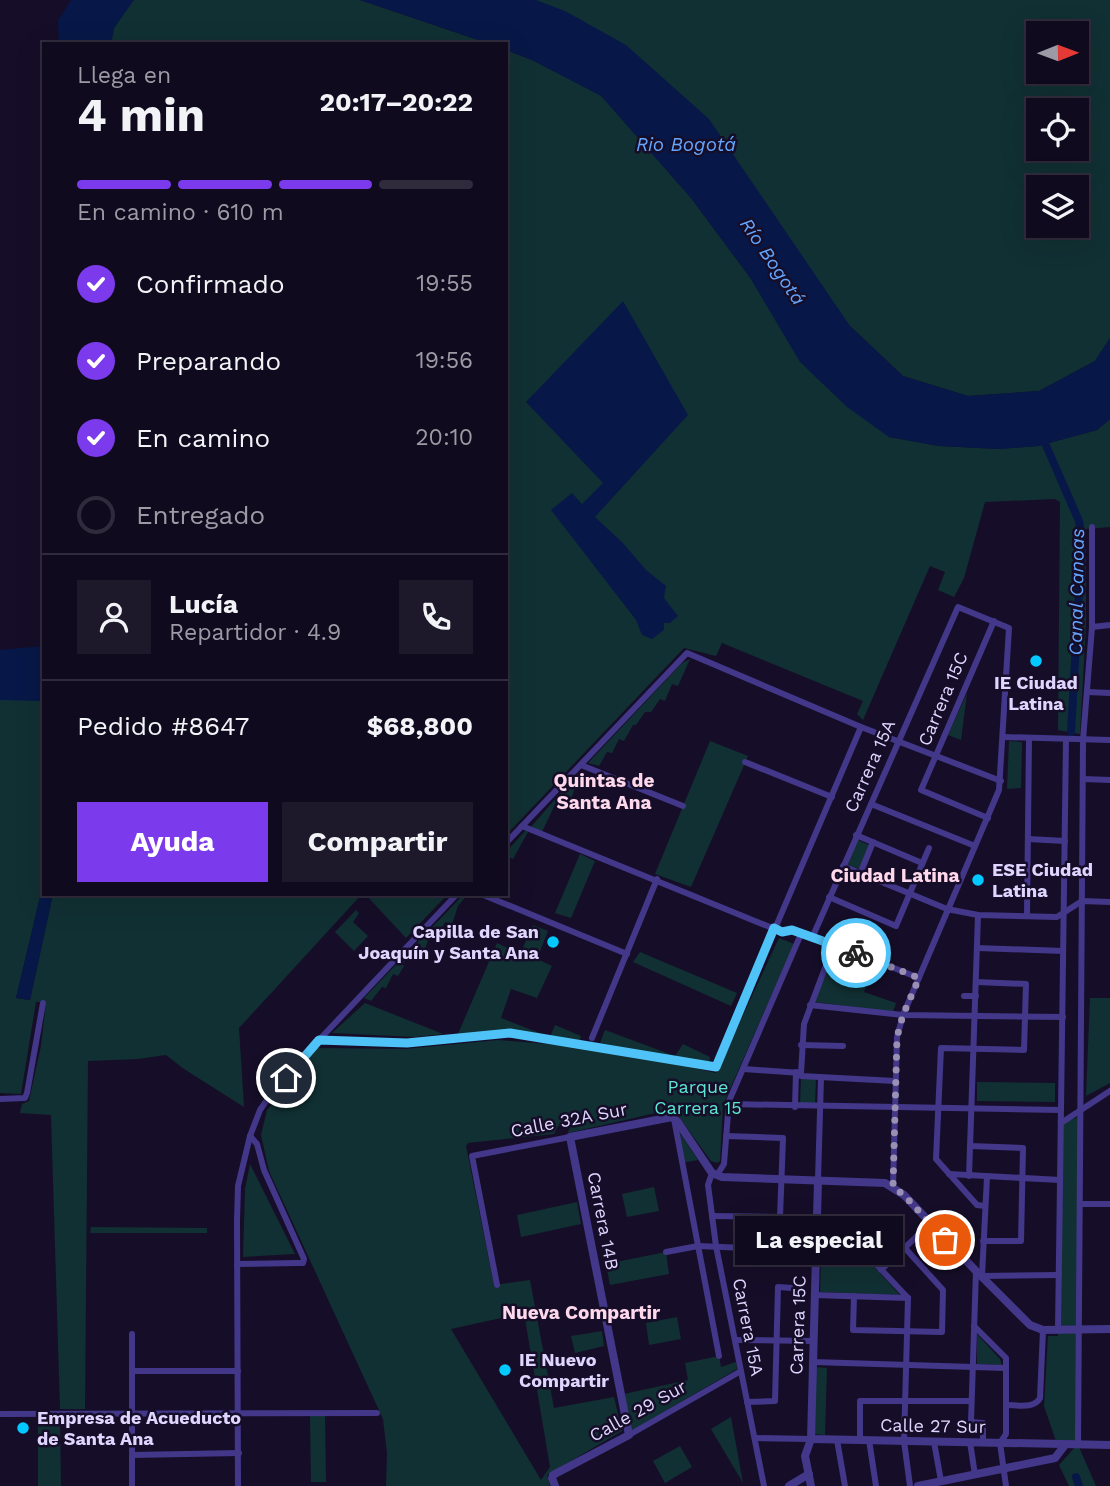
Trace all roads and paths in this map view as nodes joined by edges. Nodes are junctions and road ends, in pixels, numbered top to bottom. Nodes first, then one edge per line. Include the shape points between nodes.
1 (1092, 527) dead end
2 (994, 621) junction
3 (1110, 625) edge
4 (1092, 627) junction
5 (1088, 692) junction
6 (1110, 693) edge
7 (861, 727) junction
8 (1003, 737) junction
9 (1029, 738) junction
10 (1066, 739) junction
11 (1083, 740) junction
12 (1110, 740) edge
13 (898, 742) junction
14 (935, 757) junction
15 (745, 762) dead end
16 (581, 765) junction
17 (1083, 779) junction
18 (1110, 780) edge
19 (1001, 781) junction
20 (832, 797) junction
21 (871, 804) junction
22 (683, 806) dead end
23 (988, 818) junction
24 (522, 826) junction
25 (856, 835) junction
26 (1028, 839) junction
27 (1065, 841) junction
28 (508, 842) edge
29 (873, 842) junction
30 (975, 846) junction
31 (929, 848) dead end
32 (922, 863) junction
33 (843, 866) junction
34 (860, 874) junction
35 (657, 879) junction
36 (909, 895) junction
37 (455, 896) edge
38 (486, 896) edge
39 (829, 897) junction
40 (1082, 901) junction
41 (1110, 902) edge
42 (947, 909) junction
43 (1064, 912) junction
44 (978, 915) junction
45 (1027, 916) junction
46 (774, 928) junction
47 (801, 934) junction
48 (812, 938) junction
49 (834, 944) junction
50 (977, 948) junction
51 (1063, 951) junction
52 (627, 954) junction
53 (919, 978) junction
54 (976, 982) junction
55 (964, 996) dead end
56 (976, 996) junction
57 (43, 1003) dead end
58 (810, 1005) junction
59 (903, 1015) junction
60 (975, 1015) junction
61 (1025, 1016) junction
62 (1063, 1017) junction
63 (592, 1038) dead end
64 (319, 1040) junction
65 (801, 1045) junction
66 (843, 1046) dead end
67 (974, 1049) junction
68 (744, 1069) junction
69 (798, 1073) junction
70 (821, 1079) junction
71 (895, 1081) junction
72 (1110, 1091) edge
73 (0, 1099) edge
74 (728, 1104) junction
75 (795, 1107) junction
76 (820, 1107) junction
77 (894, 1107) junction
78 (939, 1107) junction
79 (972, 1108) junction
80 (1061, 1110) junction
81 (1080, 1110) junction
82 (673, 1118) junction
83 (1061, 1123) junction
84 (250, 1136) junction
85 (726, 1136) junction
86 (570, 1138) junction
87 (970, 1146) junction
88 (260, 1157) junction
89 (245, 1159) junction
90 (714, 1174) junction
91 (949, 1174) junction
92 (969, 1176) junction
93 (986, 1177) junction
94 (1023, 1178) junction
95 (782, 1179) junction
96 (818, 1180) junction
97 (1060, 1180) junction
98 (893, 1187) junction
99 (1080, 1204) junction
100 (1110, 1204) edge
101 (985, 1206) junction
102 (712, 1216) junction
103 (930, 1224) junction
104 (817, 1227) junction
105 (984, 1241) junction
106 (698, 1246) junction
107 (716, 1246) junction
108 (905, 1248) junction
109 (816, 1251) junction
110 (666, 1252) dead end
111 (237, 1264) junction
112 (881, 1270) junction
113 (979, 1273) junction
114 (1059, 1275) junction
115 (497, 1285) dead end
116 (792, 1289) dead end
117 (815, 1295) junction
118 (854, 1296) junction
119 (908, 1298) junction
120 (974, 1325) junction
121 (1079, 1329) junction
122 (1110, 1329) edge
123 (1043, 1330) junction
124 (1058, 1330) junction
125 (908, 1331) junction
126 (132, 1334) dead end
127 (735, 1340) junction
128 (777, 1340) junction
129 (813, 1340) junction
130 (719, 1356) dead end
131 (813, 1362) junction
132 (906, 1366) junction
133 (974, 1368) junction
134 (1006, 1368) junction
135 (132, 1371) junction
136 (238, 1371) junction
137 (740, 1371) junction
138 (906, 1401) junction
139 (971, 1401) junction
140 (747, 1402) junction
141 (1006, 1405) junction
142 (239, 1413) junction
143 (377, 1413) dead end
144 (0, 1414) edge
145 (131, 1414) junction
146 (629, 1435) junction
147 (755, 1438) junction
148 (811, 1439) junction
149 (837, 1440) junction
150 (864, 1440) junction
151 (904, 1441) junction
152 (934, 1442) junction
153 (970, 1442) junction
154 (983, 1443) junction
155 (1000, 1443) junction
156 (1066, 1445) junction
157 (1078, 1445) junction
158 (1110, 1445) edge
159 (239, 1453) junction
160 (132, 1455) junction
161 (1003, 1469) junction
162 (809, 1474) junction
163 (975, 1475) junction
164 (941, 1481) junction
165 (553, 1482) edge
166 (132, 1486) edge
167 (238, 1486) edge
168 (764, 1486) edge
169 (789, 1486) edge
170 (811, 1486) edge
171 (845, 1486) edge
172 (876, 1486) edge
173 (910, 1486) edge
174 (918, 1486) edge
175 (1006, 1486) edge

1 - 4 street
2 - 8 street via 1009,628
2 - 13 street, Carrera 15A via 957,607
2 - 14 street, Carrera 15C
3 - 4 street
4 - 5 street
5 - 6 street
5 - 11 street
7 - 13 street
7 - 16 street via 687,653
7 - 20 street
8 - 9 street
8 - 19 street
9 - 10 street
9 - 26 street
10 - 11 street
10 - 27 street
11 - 12 street
11 - 17 street
13 - 14 street
13 - 21 street, Carrera 15A
14 - 19 street
14 - 23 street, Carrera 15C via 921,790
15 - 20 street
16 - 22 street
16 - 24 street
17 - 18 street
17 - 40 street
19 - 23 street
20 - 46 street
21 - 25 street, Carrera 15A
21 - 30 street
23 - 30 street
24 - 28 street
24 - 35 street
25 - 29 street
25 - 33 street, Carrera 15A
26 - 27 street
26 - 45 street
27 - 43 street
29 - 32 street
29 - 34 street
30 - 42 street
31 - 32 street
32 - 36 street
33 - 34 street
33 - 39 street, Carrera 15A
34 - 36 street
35 - 46 street
35 - 52 street
36 - 39 street via 896,926
36 - 42 street
37 - 64 street
38 - 52 street
39 - 48 street, Carrera 15A
40 - 41 street
40 - 43 street
40 - 81 street
42 - 44 street
42 - 53 street
43 - 45 street via 1056,917
43 - 51 street
44 - 45 street
44 - 50 street
46 - 47 street
46 - 64 street via 716,1067 510,1033 407,1043
47 - 48 street
47 - 68 street, Carrera 15A
48 - 49 street
49 - 53 street
49 - 58 street
50 - 51 street
50 - 54 street
51 - 62 street
52 - 63 street
53 - 59 street
54 - 56 street
54 - 61 street via 1026,984
55 - 56 street
56 - 60 street
57 - 73 street via 25,1098
58 - 59 street
58 - 65 street
59 - 60 street
59 - 71 street
60 - 61 street
60 - 67 street
61 - 62 street
61 - 67 street via 1024,1050
62 - 80 street
64 - 84 street via 269,1097
65 - 66 street
65 - 69 street
67 - 78 street via 940,1048
67 - 79 street
68 - 69 street
68 - 74 street, Carrera 15A
69 - 70 street
69 - 75 street
70 - 71 street
70 - 76 street, Carrera 15C
71 - 77 street
72 - 81 street
74 - 75 street
74 - 85 street, Carrera 15A
75 - 76 street
76 - 77 street
76 - 96 street, Carrera 15C
77 - 78 street
77 - 98 street
78 - 79 street
78 - 91 street via 936,1160
79 - 80 street
79 - 87 street
80 - 83 street
81 - 83 street
81 - 99 street
82 - 86 street, Calle 32A Sur
82 - 90 street
82 - 106 street
83 - 97 street
84 - 88 street
84 - 89 street
85 - 90 street, Carrera 15A via 724,1164
85 - 95 street via 783,1138
86 - 115 street, Calle 32A Sur via 472,1156
86 - 146 street, Carrera 14B
87 - 92 street
87 - 94 street via 1023,1148
88 - 89 street
88 - 111 street via 303,1263
89 - 111 street via 239,1186
90 - 95 street via 733,1179
90 - 102 street, Carrera 15A via 708,1185
91 - 92 street
91 - 101 street via 977,1205
92 - 93 street
93 - 94 street
93 - 101 street
94 - 97 street
94 - 105 street via 1021,1241
95 - 96 street
95 - 102 street via 780,1217
96 - 98 street
96 - 104 street, Carrera 15C
97 - 114 street
98 - 103 street
99 - 100 street
99 - 121 street
101 - 105 street
102 - 107 street, Carrera 15A
103 - 108 street
103 - 113 street
104 - 109 street, Carrera 15C
104 - 112 street via 843,1229
105 - 113 street
106 - 107 street
106 - 110 street
106 - 130 street
107 - 109 street
107 - 127 street, Carrera 15A
108 - 112 street
108 - 125 street via 943,1290 942,1332
109 - 117 street, Carrera 15C
111 - 136 street
112 - 119 street
113 - 114 street
113 - 120 street
113 - 123 street via 1023,1320
114 - 124 street
116 - 128 street via 778,1287
117 - 118 street
117 - 129 street, Carrera 15C
118 - 119 street
118 - 125 street via 853,1330
119 - 125 street
120 - 133 street
120 - 134 street via 1006,1358
121 - 122 street
121 - 124 street
121 - 157 street
123 - 124 street
123 - 141 street via 1040,1398 1037,1403
125 - 132 street
126 - 135 street
127 - 128 street
127 - 137 street, Carrera 15A
128 - 129 street
128 - 140 street via 775,1401
129 - 131 street, Carrera 15C
131 - 132 street
131 - 148 street, Carrera 15C
132 - 133 street
132 - 138 street
133 - 134 street
133 - 139 street
134 - 141 street
135 - 136 street
135 - 145 street
136 - 142 street
137 - 140 street, Carrera 15A
137 - 146 street, Calle 29 Sur
138 - 139 street
138 - 150 street via 860,1401
138 - 151 street
139 - 154 street via 971,1422 983,1423
140 - 147 street, Carrera 15A
141 - 155 street via 1006,1434
142 - 143 street
142 - 145 street
142 - 159 street
144 - 145 street
145 - 160 street
146 - 165 street, Calle 29 Sur via 553,1475
147 - 148 street, Calle 27 Sur
147 - 168 street, Carrera 15A
148 - 149 street, Calle 27 Sur
148 - 162 street, Carrera 15C via 805,1456
149 - 150 street, Calle 27 Sur
149 - 171 street
150 - 151 street, Calle 27 Sur
150 - 172 street
151 - 152 street, Calle 27 Sur
151 - 173 street
152 - 153 street, Calle 27 Sur
152 - 164 street
153 - 154 street, Calle 27 Sur
153 - 163 street
154 - 155 street, Calle 27 Sur
155 - 156 street, Calle 27 Sur
155 - 161 street
156 - 157 street, Calle 27 Sur
156 - 161 street via 1055,1458
157 - 158 street, Calle 27 Sur
159 - 160 street
159 - 167 street
160 - 166 street
161 - 163 street
161 - 175 street
162 - 169 street
162 - 170 street, Carrera 15C
163 - 164 street
164 - 174 street

